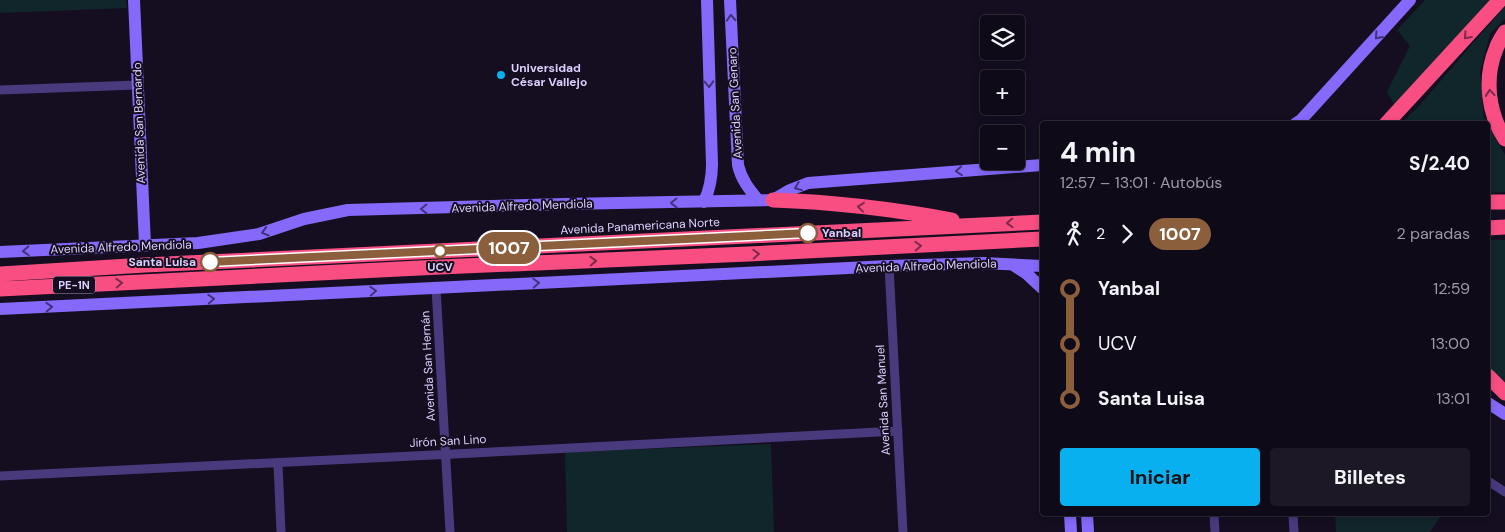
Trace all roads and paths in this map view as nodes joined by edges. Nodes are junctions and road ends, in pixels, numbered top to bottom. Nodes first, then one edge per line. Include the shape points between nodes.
1 (134, 0) edge
2 (707, 0) edge
3 (730, 0) edge
4 (1410, 0) edge
5 (1500, 0) edge
6 (1505, 32) edge
7 (137, 85) junction
8 (0, 90) edge
9 (1300, 121) edge
10 (1389, 121) edge
11 (1505, 139) edge
12 (1040, 165) edge
13 (758, 200) junction
14 (773, 200) junction
15 (704, 202) junction
16 (1490, 202) edge
17 (1505, 202) edge
18 (1040, 222) edge
19 (978, 224) junction
20 (1505, 227) edge
21 (1490, 228) edge
22 (1040, 239) edge
23 (145, 245) junction
24 (0, 252) edge
25 (1013, 265) junction
26 (889, 266) junction
27 (1040, 266) edge
28 (0, 274) edge
29 (1040, 286) edge
30 (436, 288) junction
31 (0, 289) edge
32 (0, 309) edge
33 (1490, 378) edge
34 (1505, 392) edge
35 (1490, 404) edge
36 (1505, 414) edge
37 (898, 431) junction
38 (446, 453) junction
39 (278, 464) junction
40 (0, 476) edge
41 (1490, 482) edge
42 (1505, 492) edge
43 (1070, 516) edge
44 (1087, 516) edge
45 (1214, 516) edge
46 (1294, 516) edge
47 (281, 532) edge
48 (450, 532) edge
49 (903, 532) edge
50 (1071, 532) edge
51 (1088, 532) edge
52 (1215, 532) edge
53 (1294, 532) edge

1 - 7 main road, Avenida San Bernardo
2 -> 15 main road, Avenida San Genaro via 712,178
13 -> 3 main road, Avenida San Genaro via 740,176 738,165
4 -> 9 main road
5 -> 10 highway
11 -> 6 highway via 1492,111 1489,89 1490,69
7 - 8 street
7 - 23 main road, Avenida San Bernardo
12 -> 14 main road, Avenida Alfredo Mendiola via 808,183
13 - 14 main road, Avenida Alfredo Mendiola
13 - 15 main road, Avenida Alfredo Mendiola
19 -> 14 highway via 914,213
15 -> 23 main road, Avenida Alfredo Mendiola via 348,210 304,219 259,234 198,243
16 - 17 highway
18 -> 19 highway, Avenida Panamericana Norte / PE-1N
19 - 28 highway, Avenida Panamericana Norte / PE-1N
20 - 21 highway
31 -> 22 highway, PE-1N
23 -> 24 main road, Avenida Alfredo Mendiola
25 - 26 main road, Avenida Alfredo Mendiola
25 - 27 main road, Avenida Alfredo Mendiola
25 - 29 main road
30 -> 26 main road, Avenida Alfredo Mendiola
26 - 37 street, Avenida San Manuel
32 -> 30 main road, Avenida Alfredo Mendiola
30 - 38 street, Avenida San Hernán
33 - 34 highway
35 - 36 main road
37 - 38 street, Jirón San Lino
37 - 49 street, Avenida San Manuel
38 - 39 street, Jirón San Lino
38 - 48 street, Avenida San Hernán
39 - 40 street, Jirón San Lino
39 - 47 street
41 - 42 street
43 - 50 main road
44 - 51 main road
45 - 52 street
46 - 53 street

